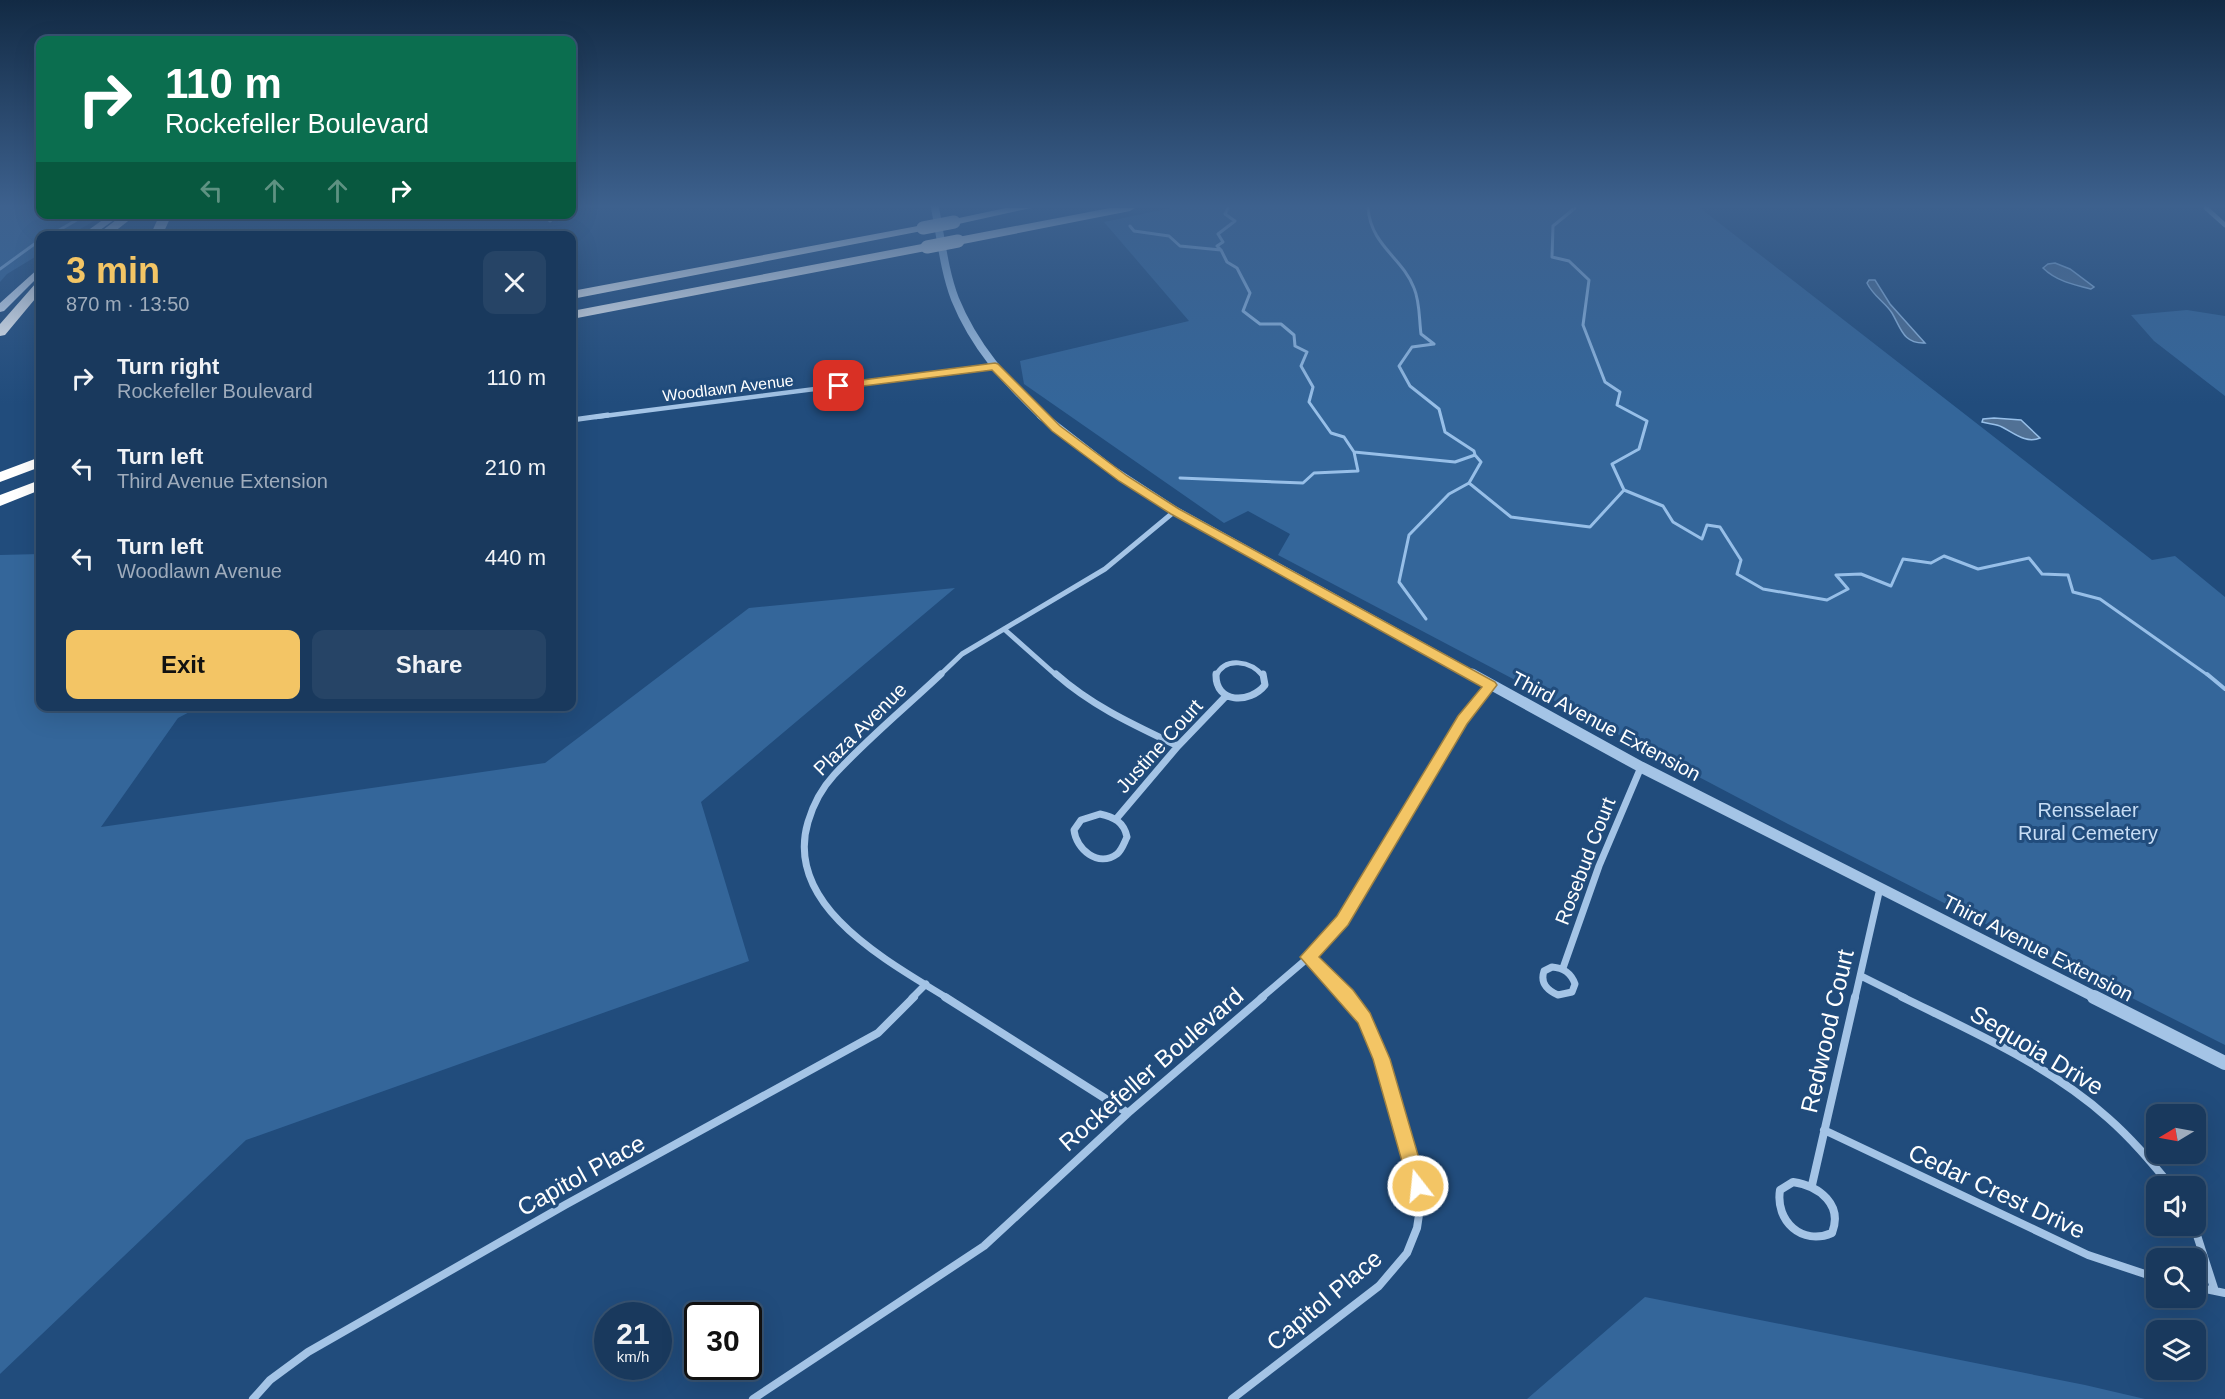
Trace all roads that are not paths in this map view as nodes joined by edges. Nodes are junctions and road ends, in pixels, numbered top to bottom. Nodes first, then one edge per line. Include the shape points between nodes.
1 (685, 273) edge
2 (790, 273) edge
3 (948, 273) edge
4 (36, 274) edge
5 (36, 291) edge
6 (576, 292) edge
7 (0, 309) edge
8 (576, 314) edge
9 (0, 332) edge
10 (995, 366) junction
11 (576, 419) edge
12 (36, 463) edge
13 (2, 476) edge
14 (36, 487) edge
15 (4, 499) edge
16 (1175, 511) junction
17 (1004, 628) junction
18 (1491, 685) junction
19 (1226, 696) junction
20 (1178, 746) junction
21 (1641, 767) junction
22 (1117, 818) junction
23 (1881, 887) junction
24 (1309, 957) junction
25 (1563, 968) junction
26 (1861, 976) junction
27 (926, 984) junction
28 (2225, 1063) edge
29 (1128, 1113) junction
30 (1824, 1130) junction
31 (2163, 1176) edge
32 (1812, 1185) junction
33 (2198, 1236) edge
34 (2146, 1274) edge
35 (2220, 1292) edge
36 (253, 1399) edge
37 (753, 1399) edge
38 (1232, 1399) edge

1 - 6 highway, bridge
2 - 8 highway, bridge
3 - 10 street, Third Avenue Extension via 965,319
4 - 7 main road
5 - 9 highway
10 - 11 street, Woodlawn Avenue
10 - 16 street, Third Avenue Extension via 1032,406 1090,456
12 - 13 highway
14 - 15 highway
16 - 17 street, Plaza Avenue via 1105,569
16 - 18 street, Third Avenue Extension
17 - 20 street via 1076,693
17 - 27 street, Plaza Avenue via 962,654 834,775 820,791 806,825 805,859 812,887 824,904 839,921
18 - 21 street, Third Avenue Extension
18 - 24 street, Rockefeller Boulevard via 1462,720 1342,921
19 - 19 street, Justine Court via 1214,679 1226,664 1251,664 1263,674 1265,685 1257,695 1242,699
19 - 20 street, Justine Court
20 - 22 street, Justine Court
21 - 23 street, Third Avenue Extension
21 - 25 street, Rosebud Court via 1578,917
22 - 22 street, Justine Court via 1100,814 1084,819 1075,831 1076,845 1088,856 1114,856 1128,837
23 - 26 street, Redwood Court
23 - 28 street, Third Avenue Extension
24 - 29 street, Rockefeller Boulevard
24 - 38 street, Capitol Place via 1364,1018 1381,1059 1418,1186 1417,1228 1407,1252 1379,1286
25 - 25 street via 1575,984 1572,992 1563,995 1548,989 1542,976 1547,968
26 - 30 street, Redwood Court
26 - 31 street, Sequoia Drive via 1991,1042 2084,1096 2128,1135
27 - 29 street, Plaza Avenue
27 - 36 street, Capitol Place via 878,1032 308,1352 270,1380
29 - 37 street, Rockefeller Boulevard via 984,1246
30 - 32 street, Redwood Court
30 - 34 street, Cedar Crest Drive via 2088,1255
32 - 32 street via 1785,1184 1777,1197 1778,1207 1798,1233 1826,1238 1837,1218 1829,1200
33 - 35 street

